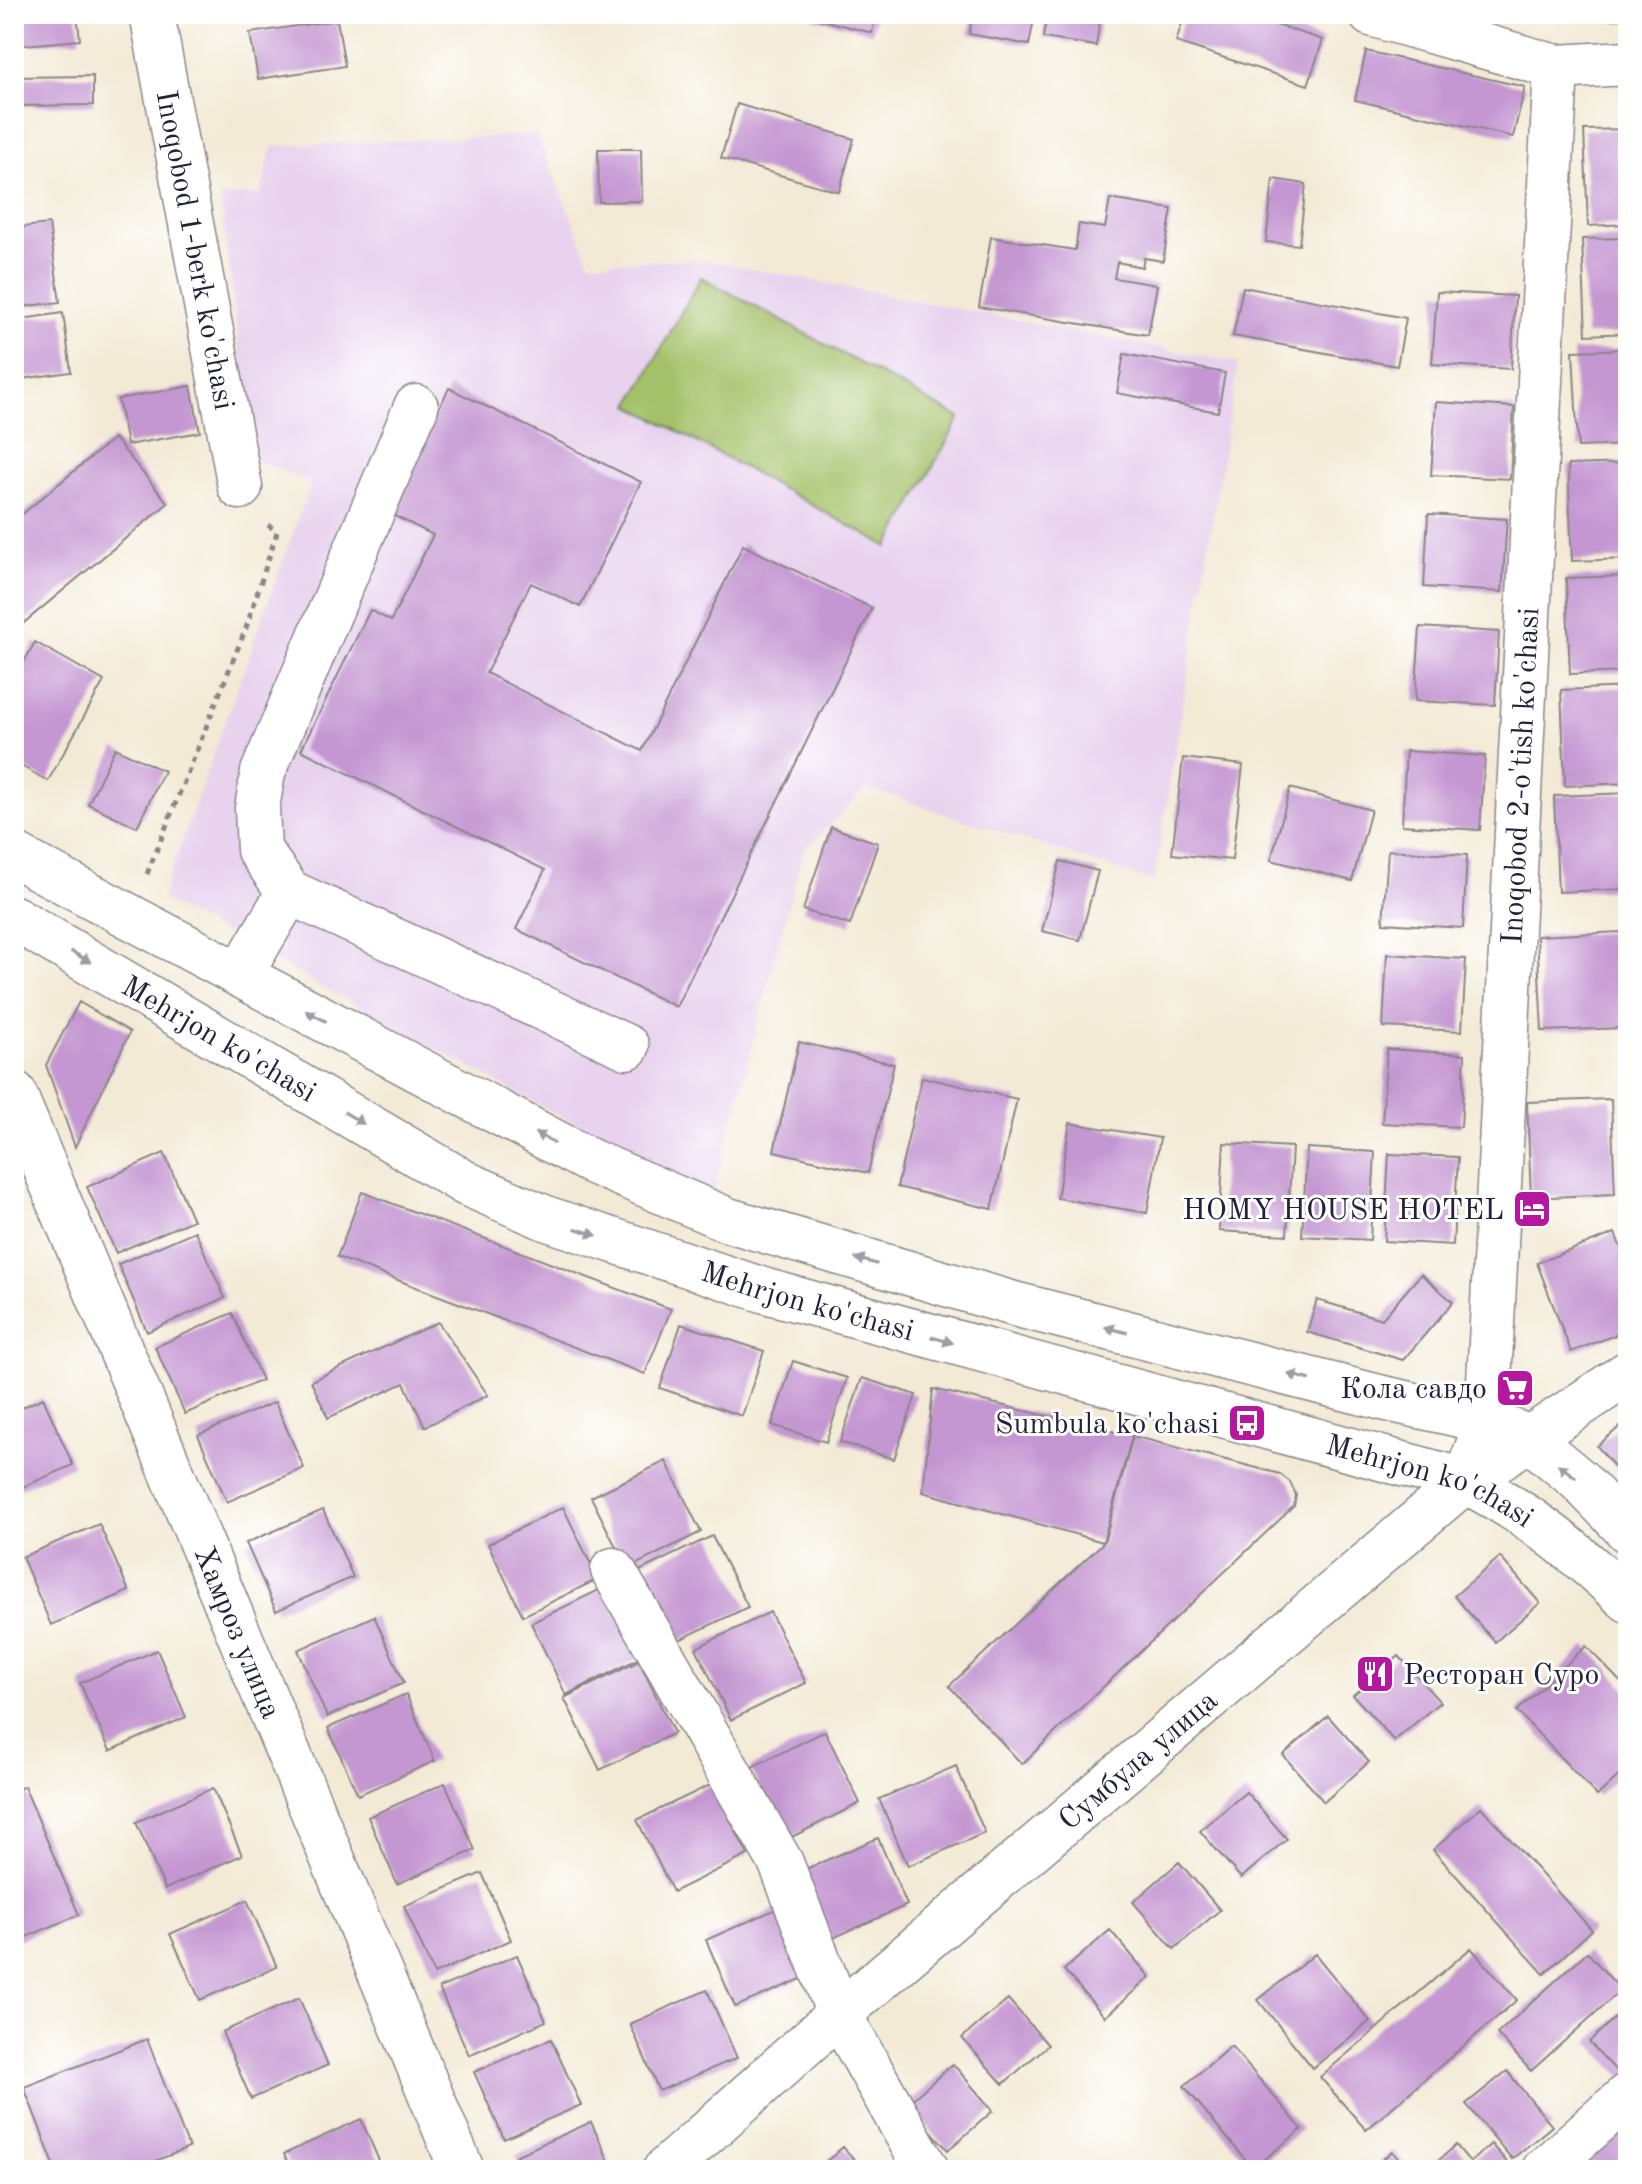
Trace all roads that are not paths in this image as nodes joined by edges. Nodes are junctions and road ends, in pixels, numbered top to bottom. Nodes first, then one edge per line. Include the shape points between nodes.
1 (152, 14) edge
2 (1371, 14) edge
3 (1628, 63) edge
4 (1556, 67) junction
5 (416, 407) dead end
6 (240, 487) road end
7 (14, 855) edge
8 (289, 892) junction
9 (14, 918) edge
10 (240, 975) junction
11 (627, 1047) dead end
12 (14, 1093) edge
13 (1628, 1373) edge
14 (1487, 1421) junction
15 (1527, 1437) junction
16 (1465, 1481) junction
17 (1628, 1531) edge
18 (613, 1570) dead end
19 (1628, 1600) edge
20 (839, 2014) junction
21 (1628, 2095) edge
22 (462, 2170) edge
23 (665, 2170) edge
24 (927, 2170) edge
25 (1544, 2170) edge

1 - 6 street, Inoqobod 1-berk ko'chasi
2 - 4 street
3 - 4 street
4 - 14 street, Inoqobod 2-o'tish ko'chasi
5 - 8 street via 263,772 257,808 259,850
7 - 10 street, Mehrjon ko'chasi
8 - 10 street
8 - 11 street
9 -> 16 street, Mehrjon ko'chasi via 467,1184 548,1219 766,1291
14 -> 10 street, Mehrjon ko'chasi via 1014,1304 728,1220 590,1161
12 - 22 street, Хамроз улица
13 - 15 street, Сумбула улица
14 - 15 street, Mehrjon ko'chasi
14 - 16 street, Inoqobod 2-o'tish ko'chasi
15 - 16 street, Сумбула улица
17 -> 15 street, Mehrjon ko'chasi
16 - 19 street, Mehrjon ko'chasi via 1532,1518
16 - 20 street, Сумбула улица
18 - 20 street via 781,1863
20 - 23 street, Сумбула улица
20 - 24 street
21 - 25 street

